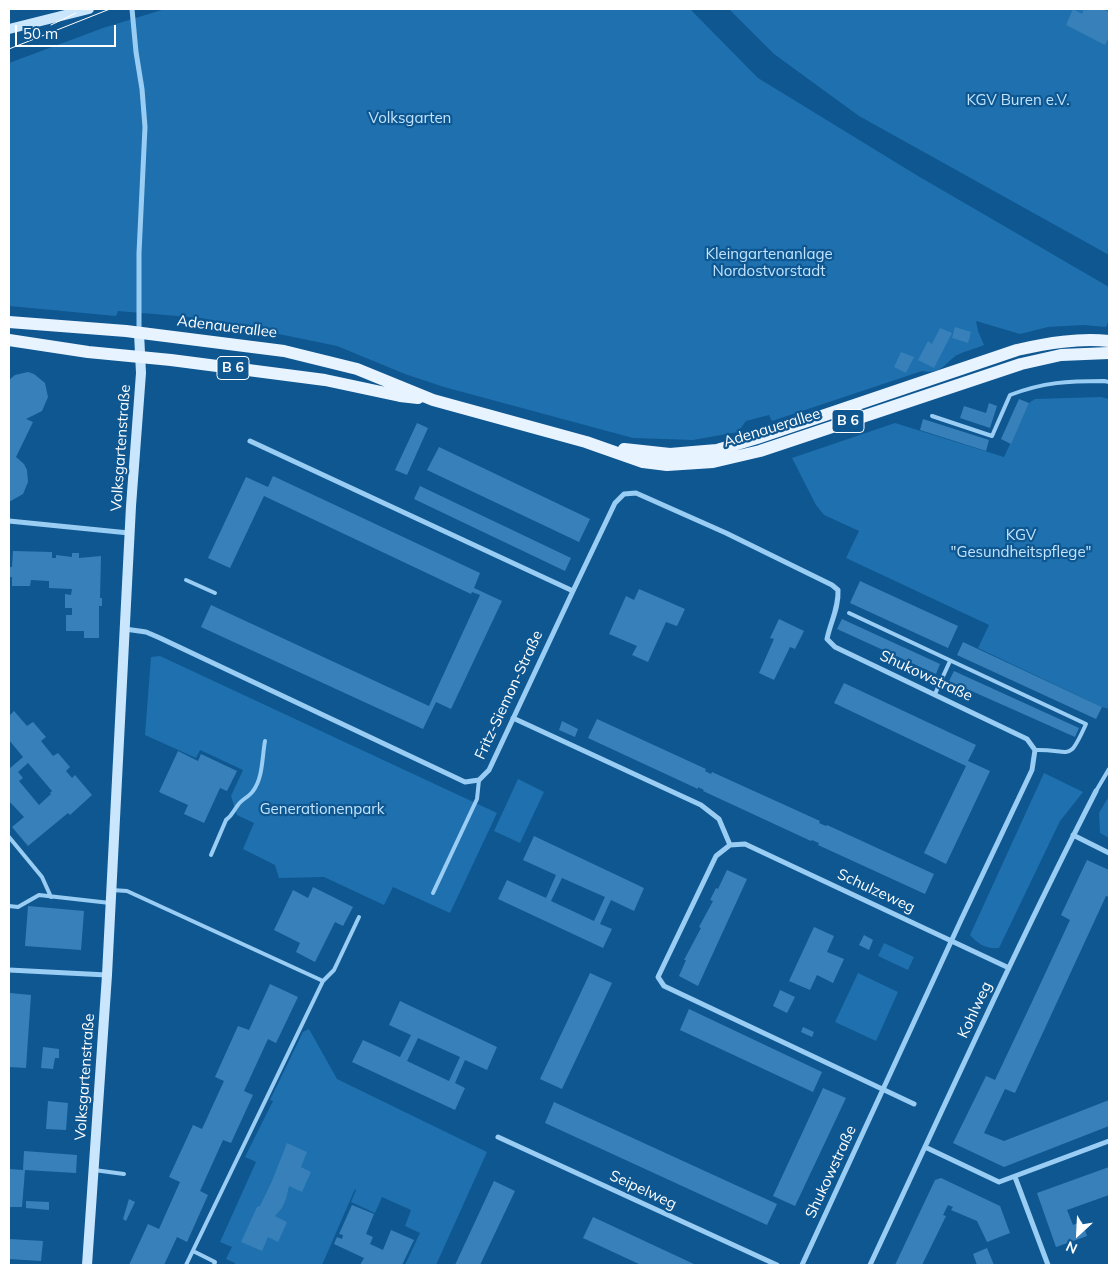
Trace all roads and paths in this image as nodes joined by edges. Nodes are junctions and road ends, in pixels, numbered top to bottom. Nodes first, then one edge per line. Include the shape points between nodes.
1 (89, 9) edge
2 (132, 9) edge
3 (9, 29) edge
4 (9, 322) edge
5 (139, 333) junction
6 (9, 340) edge
7 (1109, 340) edge
8 (1109, 353) edge
9 (140, 357) junction
10 (1109, 382) edge
11 (433, 400) junction
12 (932, 416) dead end
13 (250, 440) dead end
14 (586, 442) junction
15 (9, 521) edge
16 (130, 534) junction
17 (186, 580) dead end
18 (573, 591) junction
19 (215, 593) dead end
20 (849, 613) dead end
21 (125, 629) junction
22 (950, 661) junction
23 (935, 694) junction
24 (513, 718) junction
25 (264, 741) dead end
26 (1035, 750) junction
27 (1109, 769) edge
28 (479, 780) junction
29 (1096, 791) joint
30 (1073, 835) junction
31 (9, 837) edge
32 (730, 845) junction
33 (1109, 853) edge
34 (211, 855) dead end
35 (111, 890) junction
36 (433, 893) dead end
37 (51, 897) junction
38 (110, 903) junction
39 (9, 906) edge
40 (359, 917) dead end
41 (951, 941) junction
42 (1009, 968) junction
43 (9, 970) edge
44 (107, 975) junction
45 (323, 981) junction
46 (884, 1089) junction
47 (914, 1104) dead end
48 (498, 1137) dead end
49 (1109, 1141) edge
50 (925, 1148) junction
51 (93, 1170) junction
52 (124, 1174) dead end
53 (1014, 1177) junction
54 (193, 1252) junction
55 (87, 1265) edge
56 (186, 1265) edge
57 (214, 1265) edge
58 (777, 1265) edge
59 (802, 1265) edge
60 (870, 1265) edge
61 (1048, 1265) edge

1 - 3 main road
2 - 5 street, Volksgartenstraße via 145,127
4 - 5 main road, Adenauerallee / B 6
5 - 9 main road, Volksgartenstraße
5 - 11 main road, Adenauerallee / B 6 via 284,351 358,369
6 - 9 main road, Adenauerallee / B 6
7 - 14 main road, Adenauerallee / B 6 via 1074,340 1017,350 717,450 641,452
8 - 14 main road, Adenauerallee / B 6 via 1061,356 1021,364 769,448 720,461 667,465 643,462
9 - 11 main road, Adenauerallee / B 6 via 325,380
9 - 16 main road, Volksgartenstraße
10 - 12 lane via 1056,382 1010,395 992,436
11 - 14 main road, Adenauerallee / B 6
13 - 18 street
15 - 16 street
16 - 21 main road, Volksgartenstraße
17 - 19 lane
18 - 23 street, Shukowstraße via 615,503 624,494 636,493 832,584 838,590 839,601 827,639 835,647
18 - 24 street, Fritz-Siemon-Straße
20 - 22 lane
21 - 28 street, Fritz-Siemon-Straße via 160,638 466,782
21 - 35 main road, Volksgartenstraße
22 - 23 lane
22 - 26 lane via 1086,724 1071,751
23 - 26 street, Shukowstraße via 1028,738
24 - 28 street, Fritz-Siemon-Straße via 489,770
24 - 32 street via 701,805 719,819
25 - 34 lane via 256,785 226,820
26 - 41 street, Shukowstraße via 1032,770
27 - 29 lane, Kohlweg
28 - 36 lane via 477,799
29 - 30 street, Kohlweg
30 - 33 street
30 - 42 street, Kohlweg
31 - 37 lane via 42,877
32 - 41 street, Schulzeweg via 744,844
32 - 46 street via 716,856 658,977 664,986
35 - 38 main road, Volksgartenstraße
35 - 45 lane via 127,891
37 - 38 lane
37 - 39 lane via 39,895 18,907
38 - 44 main road, Volksgartenstraße
40 - 45 lane via 334,970
41 - 42 street, Schulzeweg
41 - 46 street, Shukowstraße
42 - 50 street, Kohlweg
43 - 44 street
44 - 51 main road, Volksgartenstraße
45 - 54 lane
46 - 47 street
46 - 59 street, Shukowstraße
48 - 58 street, Seipelweg
49 - 53 street
50 - 53 street via 999,1182
50 - 60 street, Kohlweg
51 - 52 lane
51 - 55 main road, Volksgartenstraße
53 - 61 street
54 - 56 lane
54 - 57 lane via 216,1262

